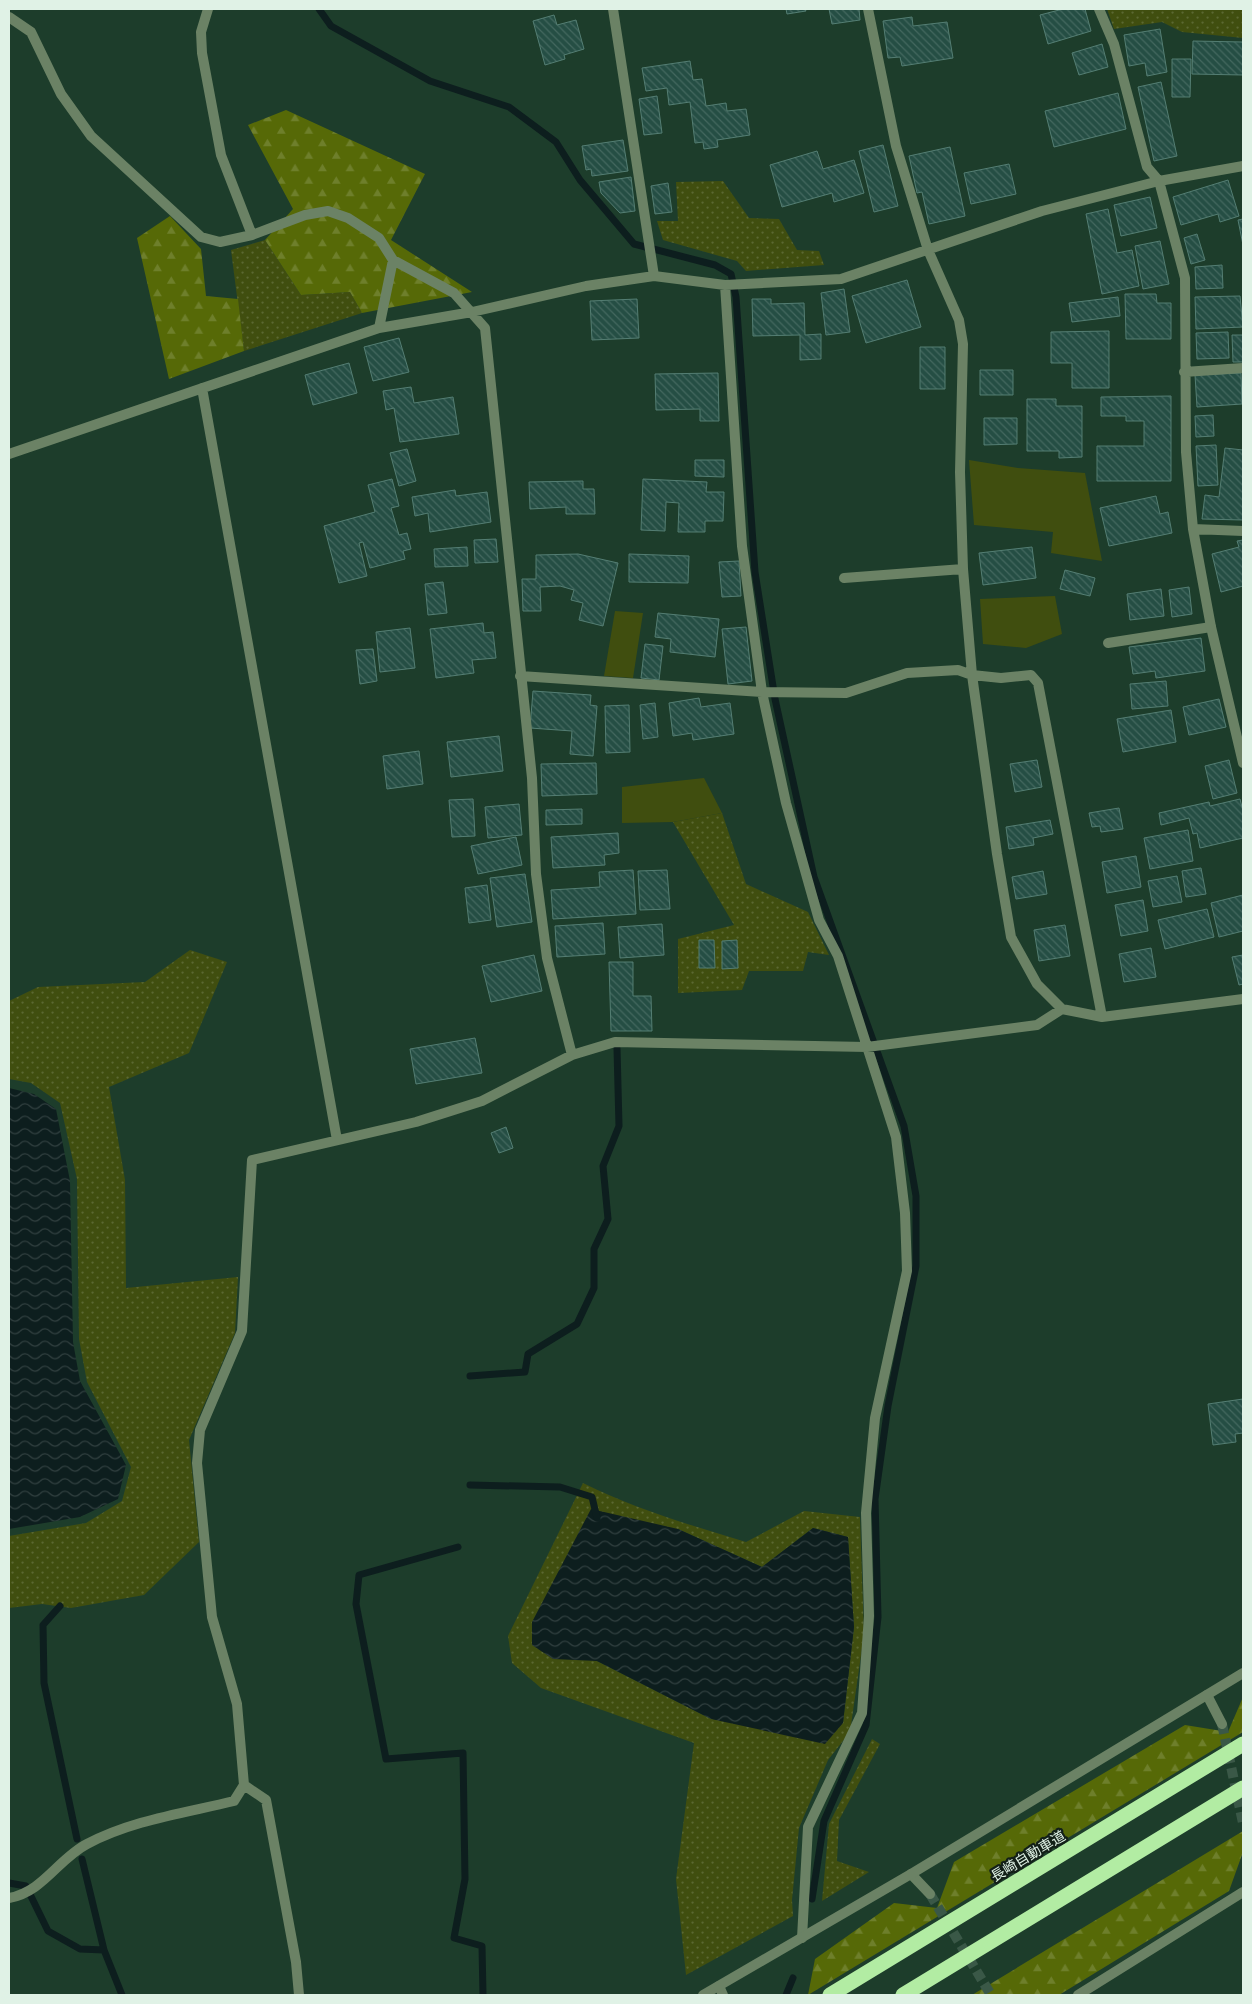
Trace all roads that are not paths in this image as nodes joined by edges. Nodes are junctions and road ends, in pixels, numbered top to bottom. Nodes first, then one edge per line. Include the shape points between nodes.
1 (208, 9) edge
2 (613, 9) edge
3 (868, 9) edge
4 (1099, 9) edge
5 (9, 17) edge
6 (1243, 166) edge
7 (1159, 180) junction
8 (252, 235) junction
9 (928, 250) junction
10 (393, 260) junction
11 (654, 276) junction
12 (725, 285) junction
13 (472, 312) junction
14 (379, 328) junction
15 (1243, 368) edge
16 (1184, 372) junction
17 (202, 388) junction
18 (9, 454) edge
19 (1194, 530) junction
20 (1243, 530) edge
21 (964, 569) junction
22 (844, 578) dead end
23 (1211, 627) junction
24 (1108, 643) dead end
25 (972, 675) junction
26 (520, 676) junction
27 (762, 692) junction
28 (1243, 763) edge
29 (1243, 999) edge
30 (1062, 1009) junction
31 (1102, 1017) junction
32 (867, 1047) junction
33 (572, 1055) junction
34 (337, 1140) junction
35 (1243, 1673) edge
36 (1207, 1695) junction
37 (1222, 1724) tunnel mouth
38 (1243, 1744) edge
39 (244, 1785) junction
40 (1243, 1788) edge
41 (911, 1874) junction
42 (1243, 1892) edge
43 (930, 1894) tunnel mouth
44 (9, 1898) edge
45 (802, 1938) junction
46 (721, 1991) edge
47 (299, 1995) edge
48 (703, 1995) edge
49 (830, 1995) edge
50 (903, 1995) edge
51 (1078, 1995) edge

1 - 8 street via 201,32 202,52 221,155
2 - 11 street
3 - 9 street via 896,146
4 - 7 street via 1114,44 1147,167
5 - 8 street via 31,32 61,94 91,136 201,237 220,242
6 - 7 street
7 - 9 street via 1042,211
7 - 16 street via 1185,278
8 - 10 street via 305,215 328,211 348,218 379,238
9 - 12 street via 841,279
9 - 21 street via 959,320 963,344 960,472
10 - 13 street via 454,293
10 - 14 street
11 - 12 street
11 - 13 street via 586,286
12 - 27 street via 742,546
13 - 14 street
13 - 26 street via 485,328
14 - 17 street
15 - 16 street
16 - 19 street via 1186,452
17 - 18 street
17 - 34 street
19 - 20 street
19 - 23 street
21 - 22 street
21 - 25 street
23 - 24 street
23 - 28 street
25 - 27 street via 958,670 907,673 846,693
25 - 30 street via 1011,937 1037,984
25 - 31 street via 1001,678 1031,676 1038,683
26 - 27 street
26 - 33 street via 532,778 538,893 547,958
27 - 32 street via 786,803 819,920 838,956
29 - 31 street
30 - 31 street
30 - 32 street via 1037,1025
32 - 33 street via 615,1042
32 - 45 street via 896,1137 905,1213 907,1271 876,1418 866,1513 869,1616 862,1713 808,1827
33 - 34 street via 482,1101 416,1122
34 - 39 street via 252,1160 242,1332 200,1430 197,1463 212,1617 237,1704
35 - 36 street
36 - 37 street
36 - 41 street
38 - 49 highway, 長崎自動車道
39 - 44 street via 234,1801 128,1827 85,1845 38,1886
39 - 47 street via 266,1800 296,1962
40 - 50 highway
41 - 43 street
41 - 45 street
42 - 51 street
45 - 46 street
46 - 48 street

